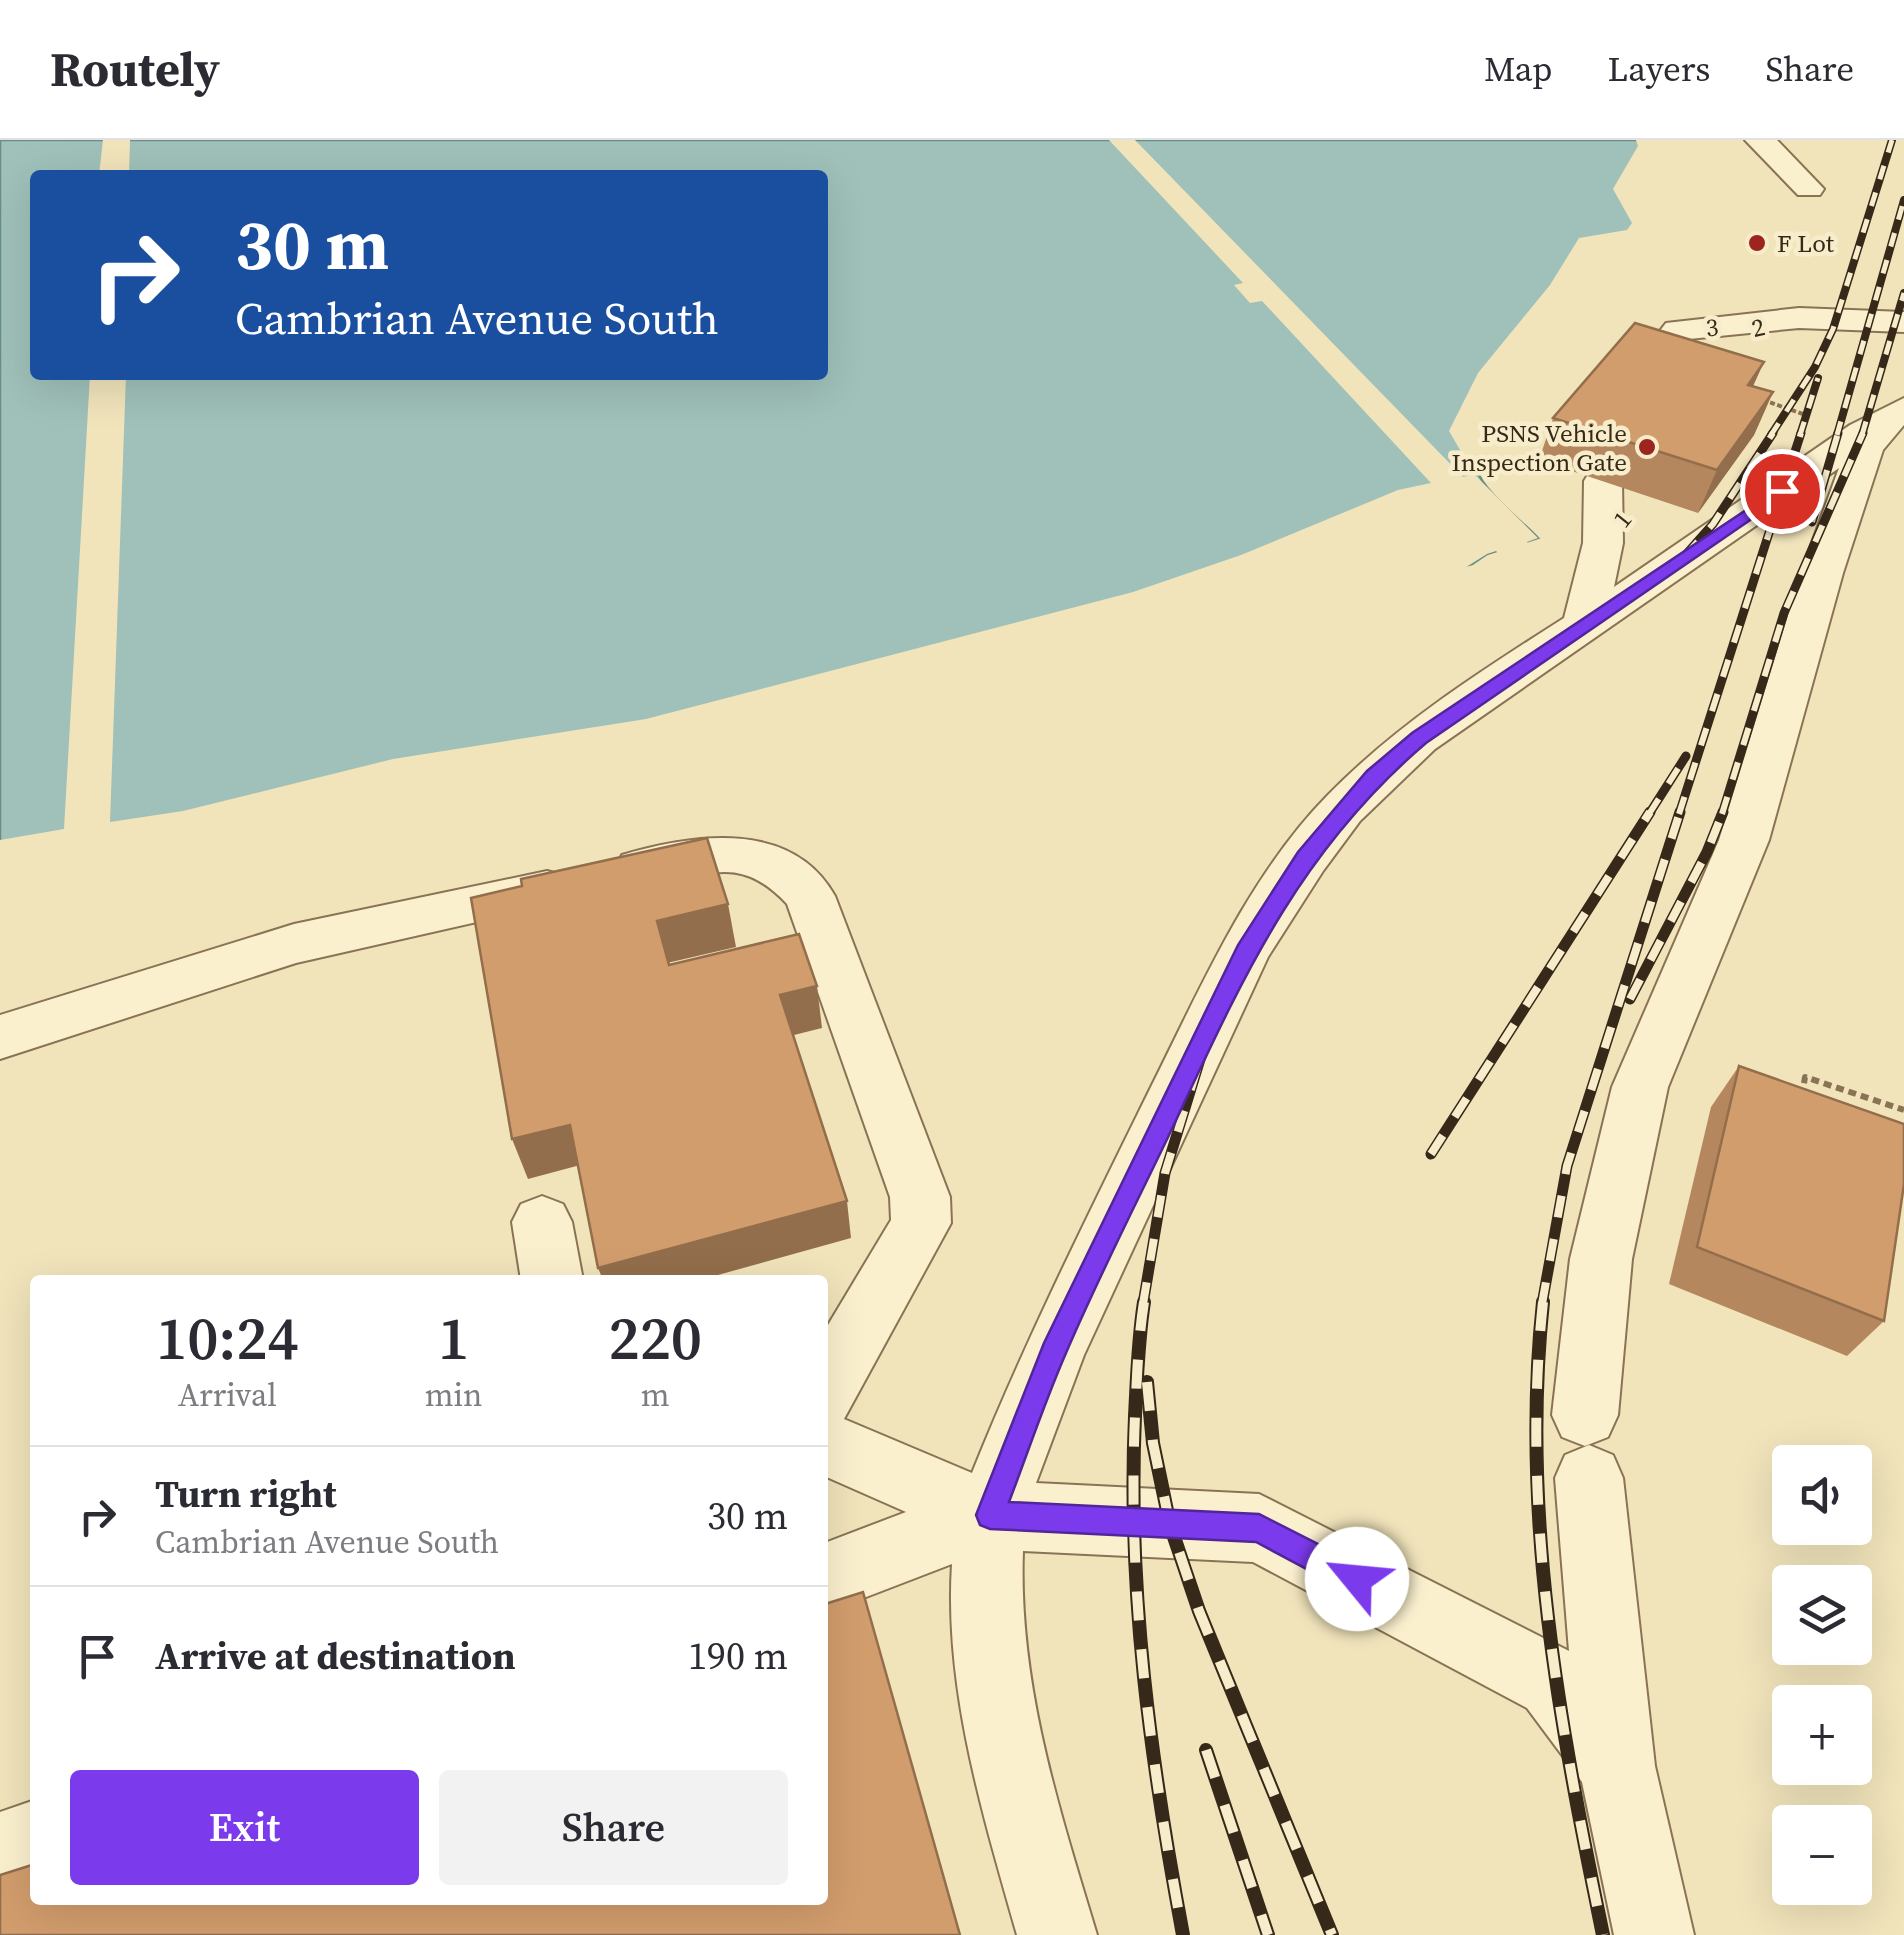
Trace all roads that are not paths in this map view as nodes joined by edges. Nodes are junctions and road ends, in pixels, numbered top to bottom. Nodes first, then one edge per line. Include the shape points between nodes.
1 (1760, 140) edge
2 (1809, 189) dead end
3 (1800, 318) junction
4 (1904, 322) edge
5 (1645, 373) edge
6 (1710, 373) edge
7 (1884, 421) edge
8 (1565, 469) edge
9 (1603, 482) dead end
10 (1642, 494) edge
11 (1602, 543) junction
12 (1584, 624) junction
13 (0, 1037) edge
14 (542, 1222) dead end
15 (551, 1275) edge
16 (828, 1387) edge
17 (828, 1445) edge
18 (990, 1515) junction
19 (828, 1577) edge
20 (1617, 1766) junction
21 (30, 1841) edge
22 (0, 1850) edge
23 (1057, 1935) edge
24 (1654, 1935) edge

1 - 2 street
3 - 4 street, 3
3 - 5 street, 3 via 1678,330
3 - 6 street
7 - 12 street
7 - 20 street via 1866,448 1822,572 1744,840 1640,1087 1602,1259 1587,1447
8 - 11 street
9 - 11 street
10 - 11 street, 1
11 - 12 street
12 - 18 street via 1419,738 1374,776 1306,858 1245,951 1053,1352
13 - 16 street via 294,944 700,854 758,857 796,878 810,896 922,1209 922,1223
14 - 15 street
17 - 18 street
18 - 19 street
18 - 20 street via 1259,1528 1553,1682
18 - 23 street via 985,1607 998,1704 1018,1803
20 - 24 street
21 - 22 street

